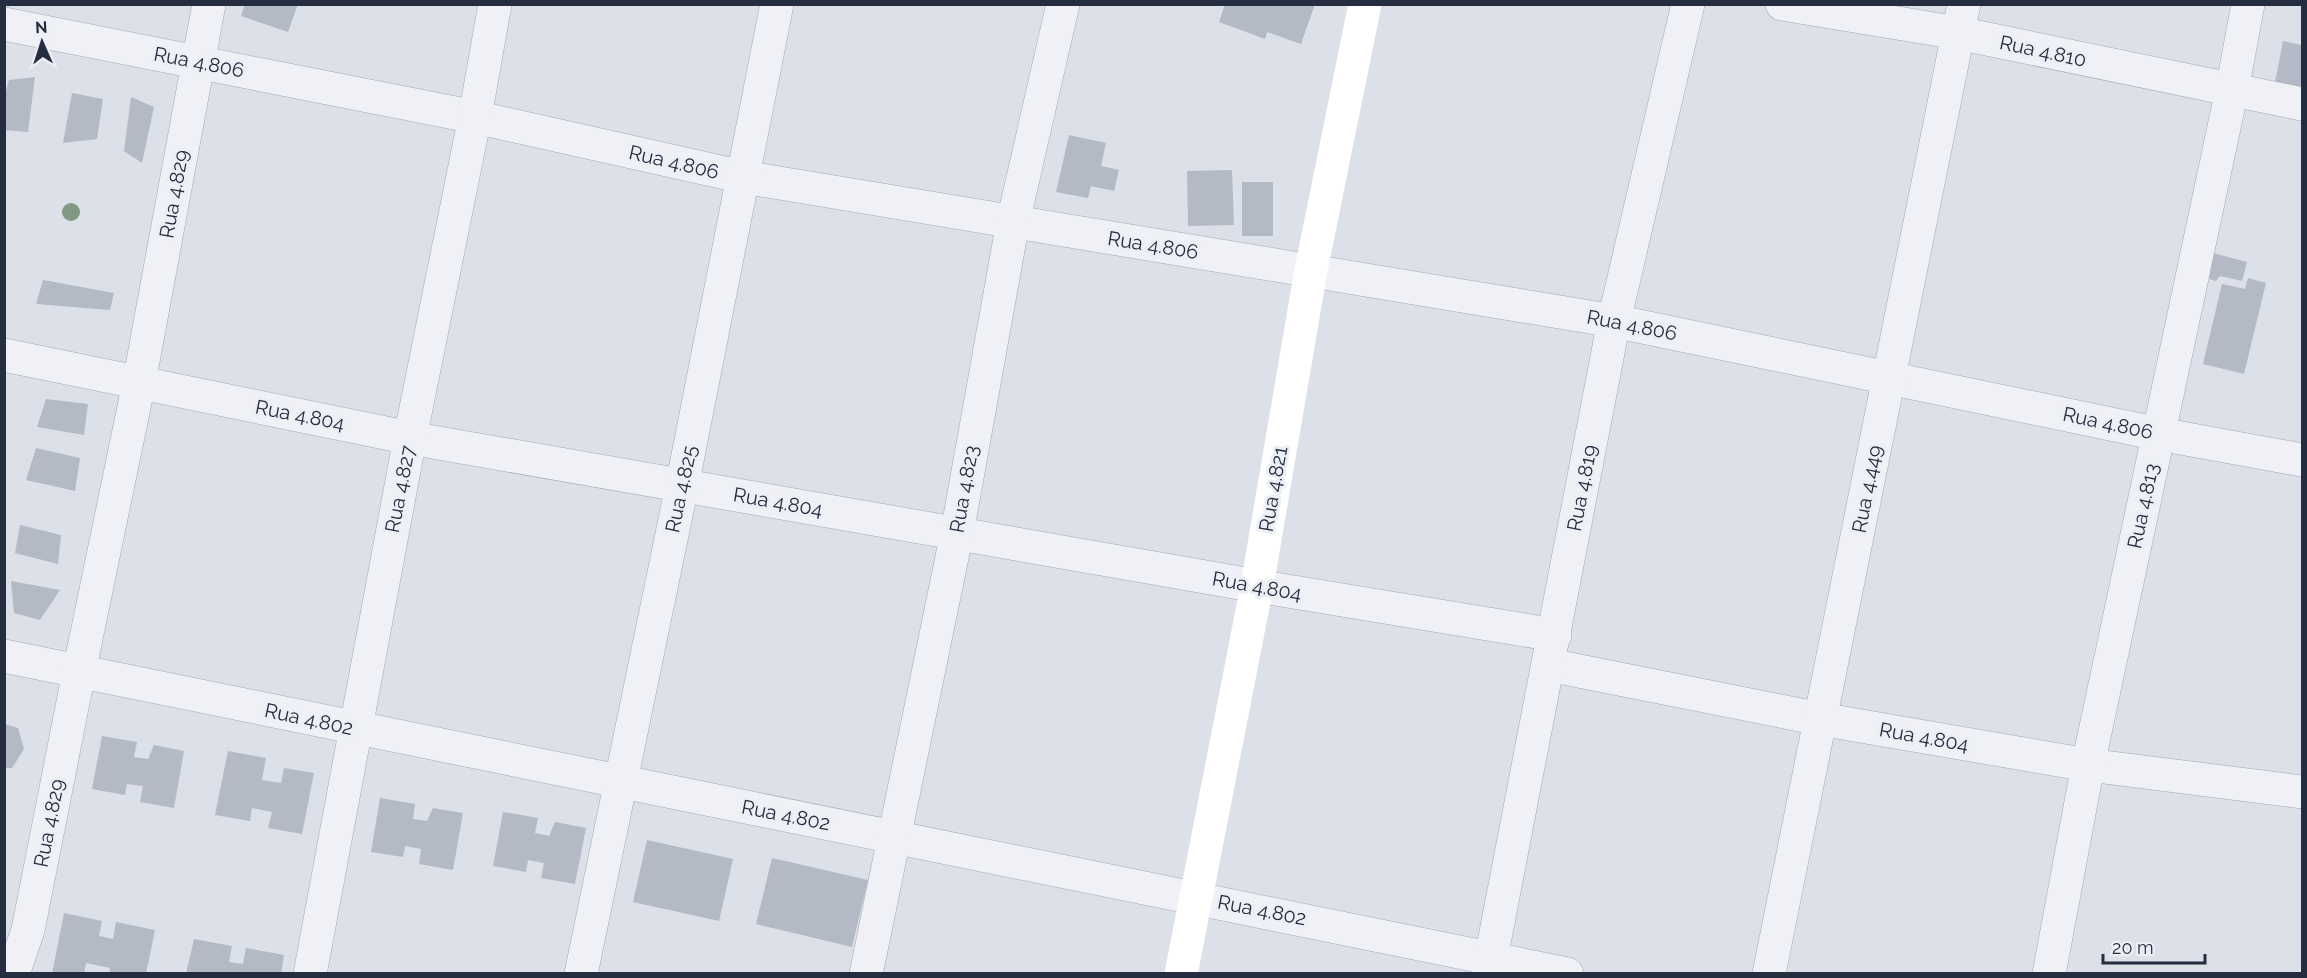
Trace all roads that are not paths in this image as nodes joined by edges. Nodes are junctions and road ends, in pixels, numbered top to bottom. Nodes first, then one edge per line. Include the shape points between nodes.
1 (209, 4) edge
2 (495, 4) edge
3 (777, 4) edge
4 (1063, 4) edge
5 (1365, 4) edge
6 (1688, 4) edge
7 (1782, 4) edge
8 (2248, 4) edge
9 (1961, 19) edge
10 (4, 24) edge
11 (198, 61) junction
12 (2232, 90) junction
13 (2302, 104) edge
14 (475, 117) junction
15 (743, 177) junction
16 (1013, 222) junction
17 (1311, 270) junction
18 (1614, 321) junction
19 (4, 355) edge
20 (1889, 376) junction
21 (139, 383) junction
22 (2159, 434) junction
23 (410, 438) junction
24 (2302, 460) edge
25 (682, 486) junction
26 (957, 533) junction
27 (1257, 586) junction
28 (1552, 650) junction
29 (4, 656) edge
30 (79, 672) junction
31 (1820, 719) junction
32 (355, 729) junction
33 (2088, 765) junction
34 (620, 782) junction
35 (2302, 792) edge
36 (893, 836) junction
37 (1195, 897) junction
38 (1489, 965) edge
39 (14, 974) edge
40 (310, 974) edge
41 (581, 974) edge
42 (866, 974) edge
43 (1181, 974) edge
44 (1567, 974) edge
45 (1769, 974) edge
46 (2049, 974) edge

1 - 11 street, Rua 4.829
2 - 14 street, Rua 4.827
3 - 15 street, Rua 4.825
4 - 16 street, Rua 4.823
5 - 17 street, Rua 4.821
6 - 18 street, Rua 4.819
7 - 9 street, Rua 4.810
8 - 12 street, Rua 4.813
9 - 12 street, Rua 4.810
9 - 20 street, Rua 4.449
10 - 11 street, Rua 4.806
11 - 14 street, Rua 4.806
11 - 21 street, Rua 4.829
12 - 13 street, Rua 4.810
12 - 22 street, Rua 4.813
14 - 15 street, Rua 4.806
14 - 23 street, Rua 4.827
15 - 16 street, Rua 4.806
15 - 25 street, Rua 4.825
16 - 17 street, Rua 4.806
16 - 26 street, Rua 4.823
17 - 18 street, Rua 4.806
17 - 27 street, Rua 4.821
18 - 20 street, Rua 4.806
18 - 28 street, Rua 4.819
19 - 21 street, Rua 4.804
20 - 22 street, Rua 4.806
20 - 31 street, Rua 4.449
21 - 23 street, Rua 4.804
21 - 30 street, Rua 4.829
22 - 24 street, Rua 4.806
22 - 33 street, Rua 4.813
23 - 25 street, Rua 4.804
23 - 32 street, Rua 4.827
25 - 26 street, Rua 4.804
25 - 34 street, Rua 4.825
26 - 27 street, Rua 4.804
26 - 36 street, Rua 4.823
27 - 28 street, Rua 4.804
27 - 37 street, Rua 4.821
28 - 31 street, Rua 4.804
28 - 38 street, Rua 4.819
29 - 30 street, Rua 4.802
30 - 32 street, Rua 4.802
30 - 39 street, Rua 4.829 via 28,930
31 - 33 street, Rua 4.804
31 - 45 street, Rua 4.449
32 - 34 street, Rua 4.802
32 - 40 street, Rua 4.827
33 - 35 street, Rua 4.804
33 - 46 street, Rua 4.813
34 - 36 street, Rua 4.802
34 - 41 street, Rua 4.825
36 - 37 street, Rua 4.802
36 - 42 street, Rua 4.823
37 - 38 street, Rua 4.802
37 - 43 street, Rua 4.821
38 - 44 street, Rua 4.802

